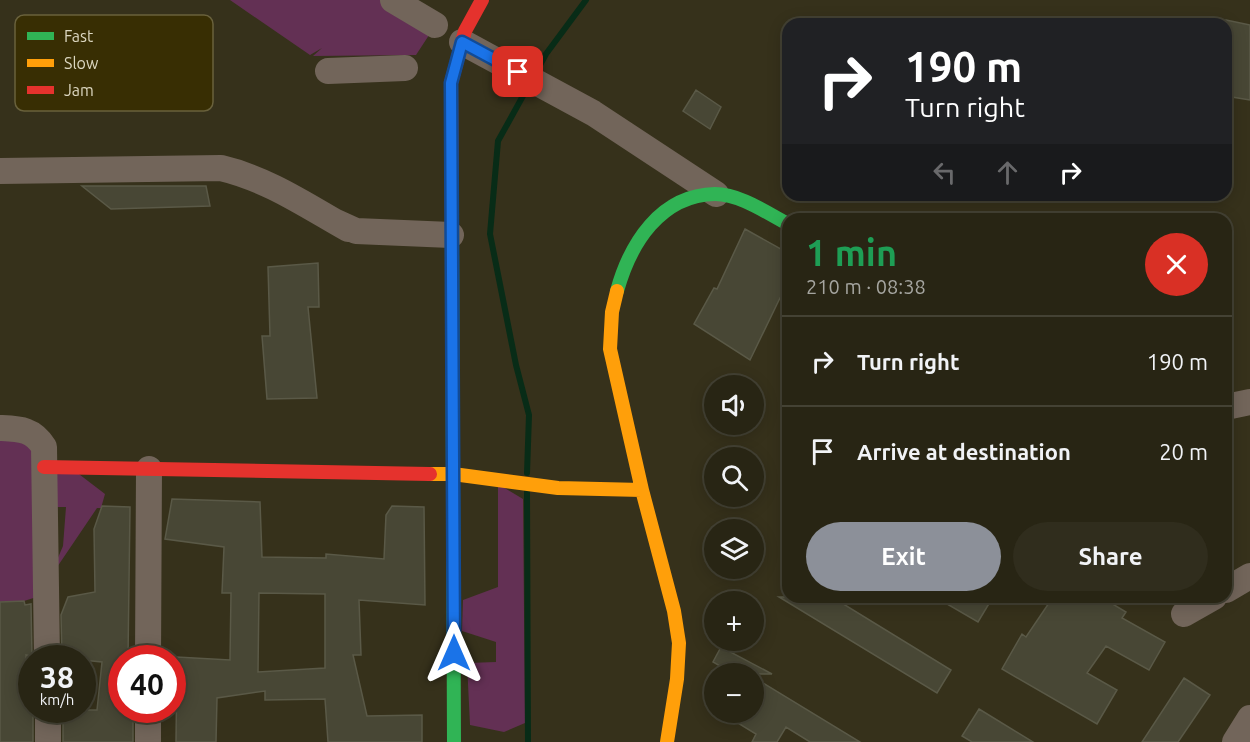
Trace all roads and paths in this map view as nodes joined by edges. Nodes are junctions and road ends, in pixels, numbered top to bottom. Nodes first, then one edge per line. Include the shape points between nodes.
1 (393, 0) edge
2 (482, 0) edge
3 (435, 25) dead end
4 (462, 42) junction
5 (405, 68) dead end
6 (328, 71) dead end
7 (0, 171) edge
8 (716, 194) junction
9 (782, 221) edge
10 (452, 235) junction
11 (1250, 402) edge
12 (1232, 406) edge
13 (0, 428) edge
14 (44, 467) junction
15 (149, 469) junction
16 (453, 474) junction
17 (642, 490) junction
18 (1250, 576) edge
19 (1232, 586) edge
20 (1203, 603) edge
21 (1184, 614) dead end
22 (47, 645) edge
23 (148, 645) edge
24 (1250, 718) edge
25 (48, 723) edge
26 (148, 723) edge
27 (48, 742) edge
28 (148, 742) edge
29 (454, 742) edge
30 (667, 742) edge
31 (1235, 742) edge

1 - 3 street
2 - 4 street
4 - 8 street via 593,113
4 - 10 street via 451,83
5 - 6 street
7 - 10 street via 221,168 273,186 348,229
8 - 9 street via 747,202
8 - 17 street via 681,201 658,215 624,267 612,312 610,349
10 - 16 street
11 - 12 street
13 - 14 street via 30,431 38,437 44,447
14 - 15 street
14 - 22 street
15 - 16 street
15 - 23 street
16 - 17 street via 558,488
16 - 29 street
17 - 30 street via 679,643
18 - 19 street
20 - 21 street
24 - 31 street
25 - 27 street
26 - 28 street

